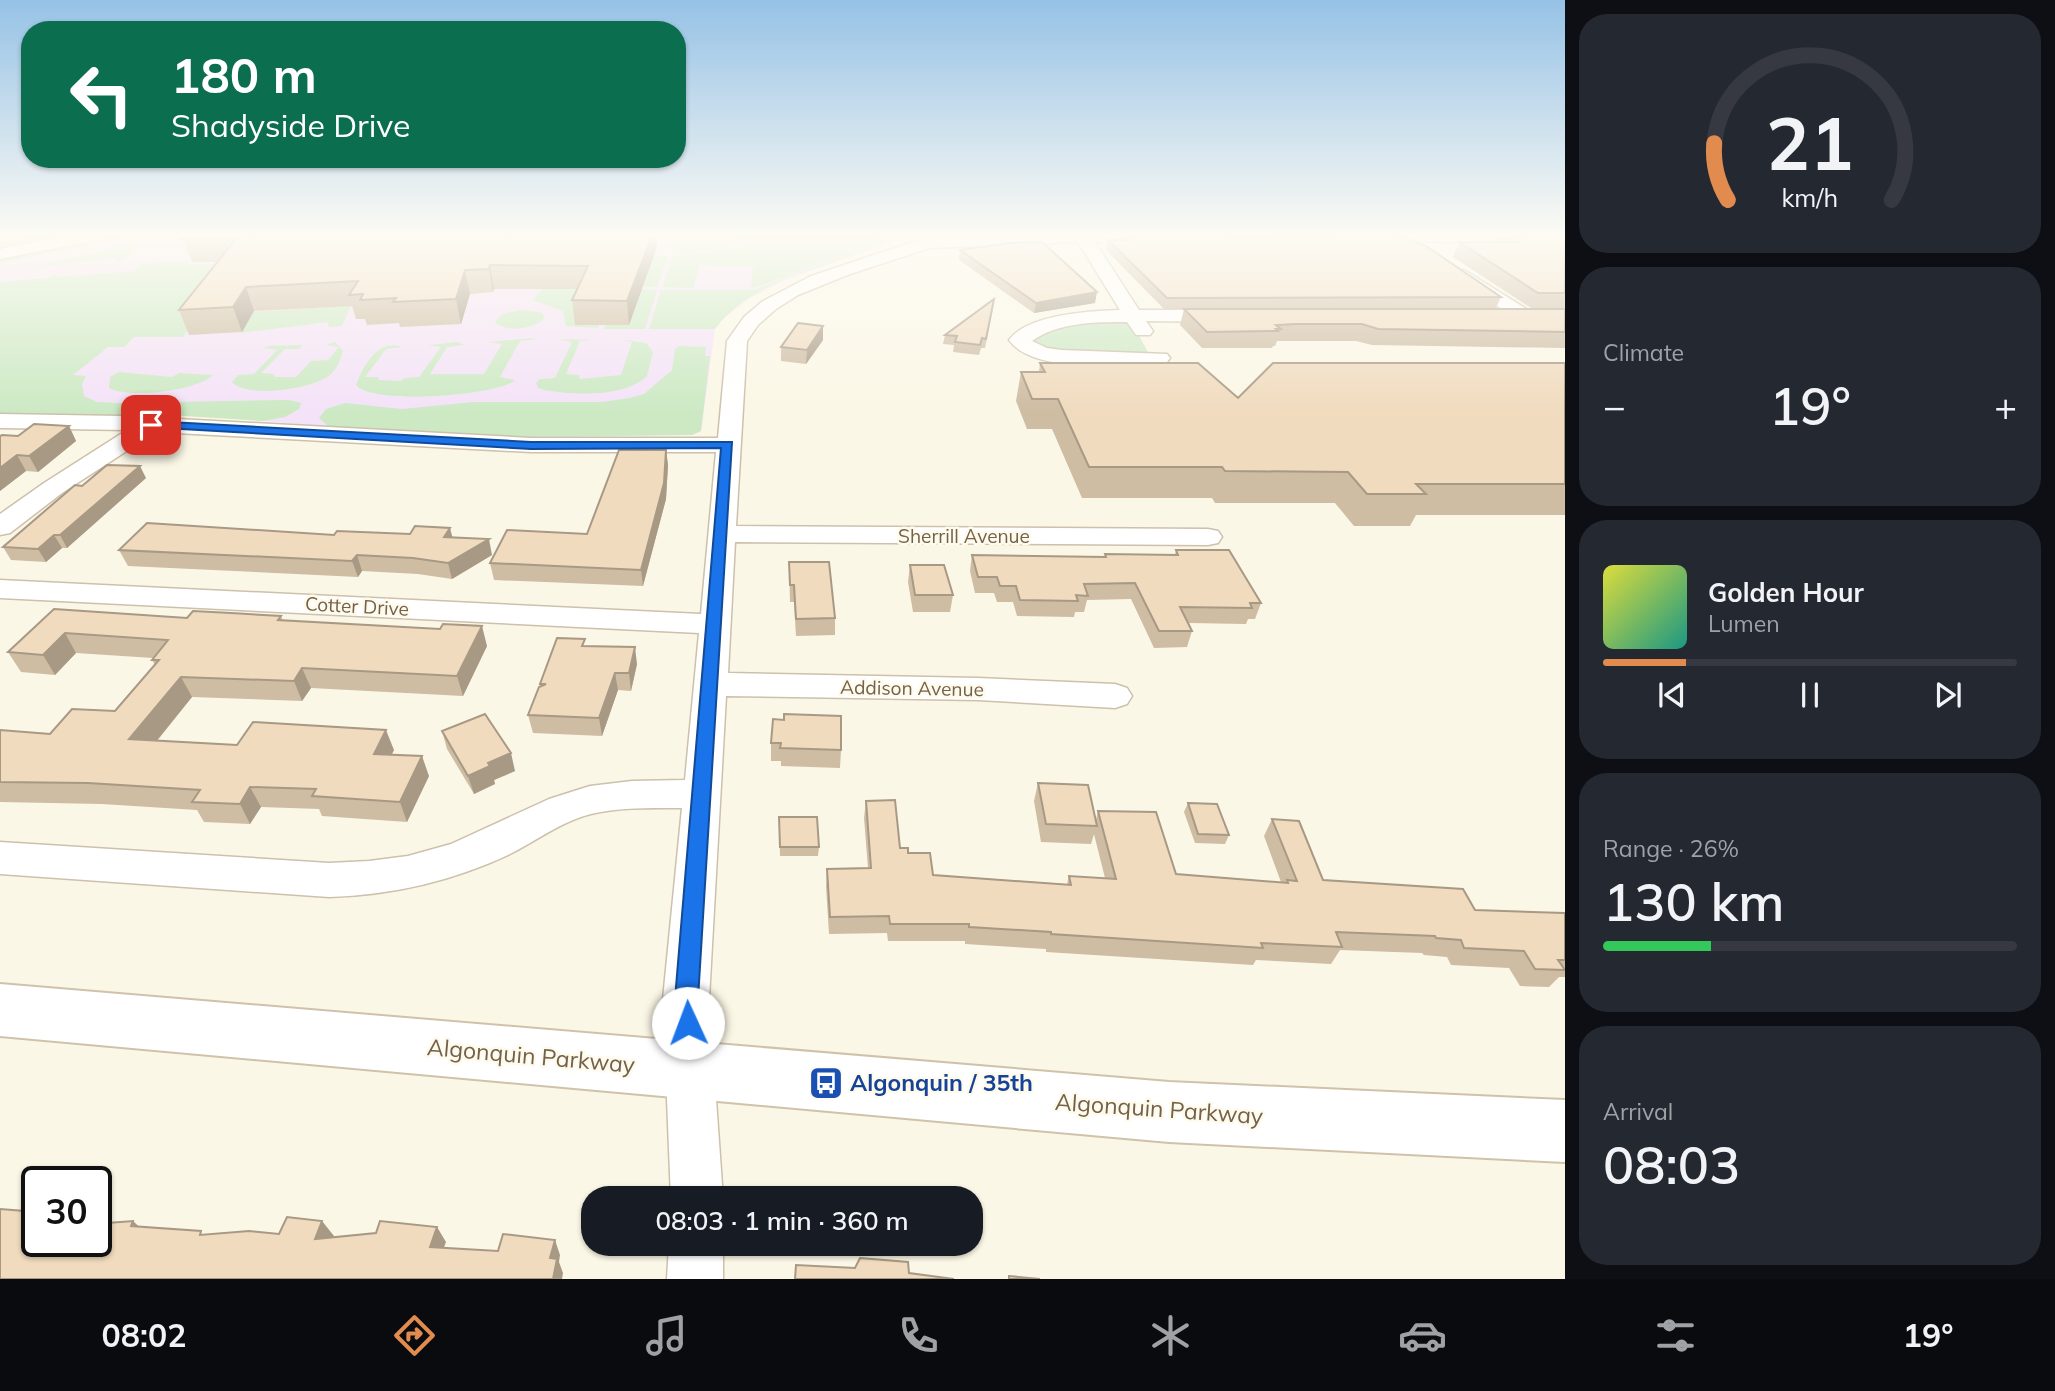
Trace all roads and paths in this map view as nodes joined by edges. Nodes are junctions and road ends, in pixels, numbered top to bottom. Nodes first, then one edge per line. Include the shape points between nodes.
1 (795, 293) edge
2 (1119, 293) edge
3 (1491, 293) edge
4 (1244, 316) edge
5 (1485, 316) edge
6 (1134, 317) junction
7 (1526, 317) junction
8 (1552, 317) edge
9 (0, 421) edge
10 (151, 425) junction
11 (728, 445) junction
12 (0, 527) edge
13 (721, 534) junction
14 (1208, 537) dead end
15 (0, 589) edge
16 (714, 624) junction
17 (710, 684) junction
18 (1115, 696) dead end
19 (702, 794) junction
20 (0, 858) edge
21 (0, 1010) edge
22 (692, 1071) junction
23 (1565, 1131) edge
24 (696, 1186) edge
25 (696, 1256) edge
26 (695, 1279) edge

1 - 11 street via 762,310 743,327 737,341
2 - 6 street
3 - 7 street
4 - 6 street
5 - 7 street
6 - 6 street via 1047,323 1018,340 1027,350 1057,357 1160,358
7 - 8 street
9 - 10 street
10 - 11 street via 491,444
10 - 12 street
11 - 13 street
13 - 14 street, Sherrill Avenue
13 - 16 street
15 - 16 street, Cotter Drive
16 - 17 street
17 - 18 street, Addison Avenue
17 - 19 street
19 - 20 street via 591,800 455,859 376,878 328,880
19 - 22 street via 686,999
21 - 22 main road, Algonquin Parkway
22 - 23 main road, Algonquin Parkway via 1169,1112
22 - 24 street
25 - 26 street

